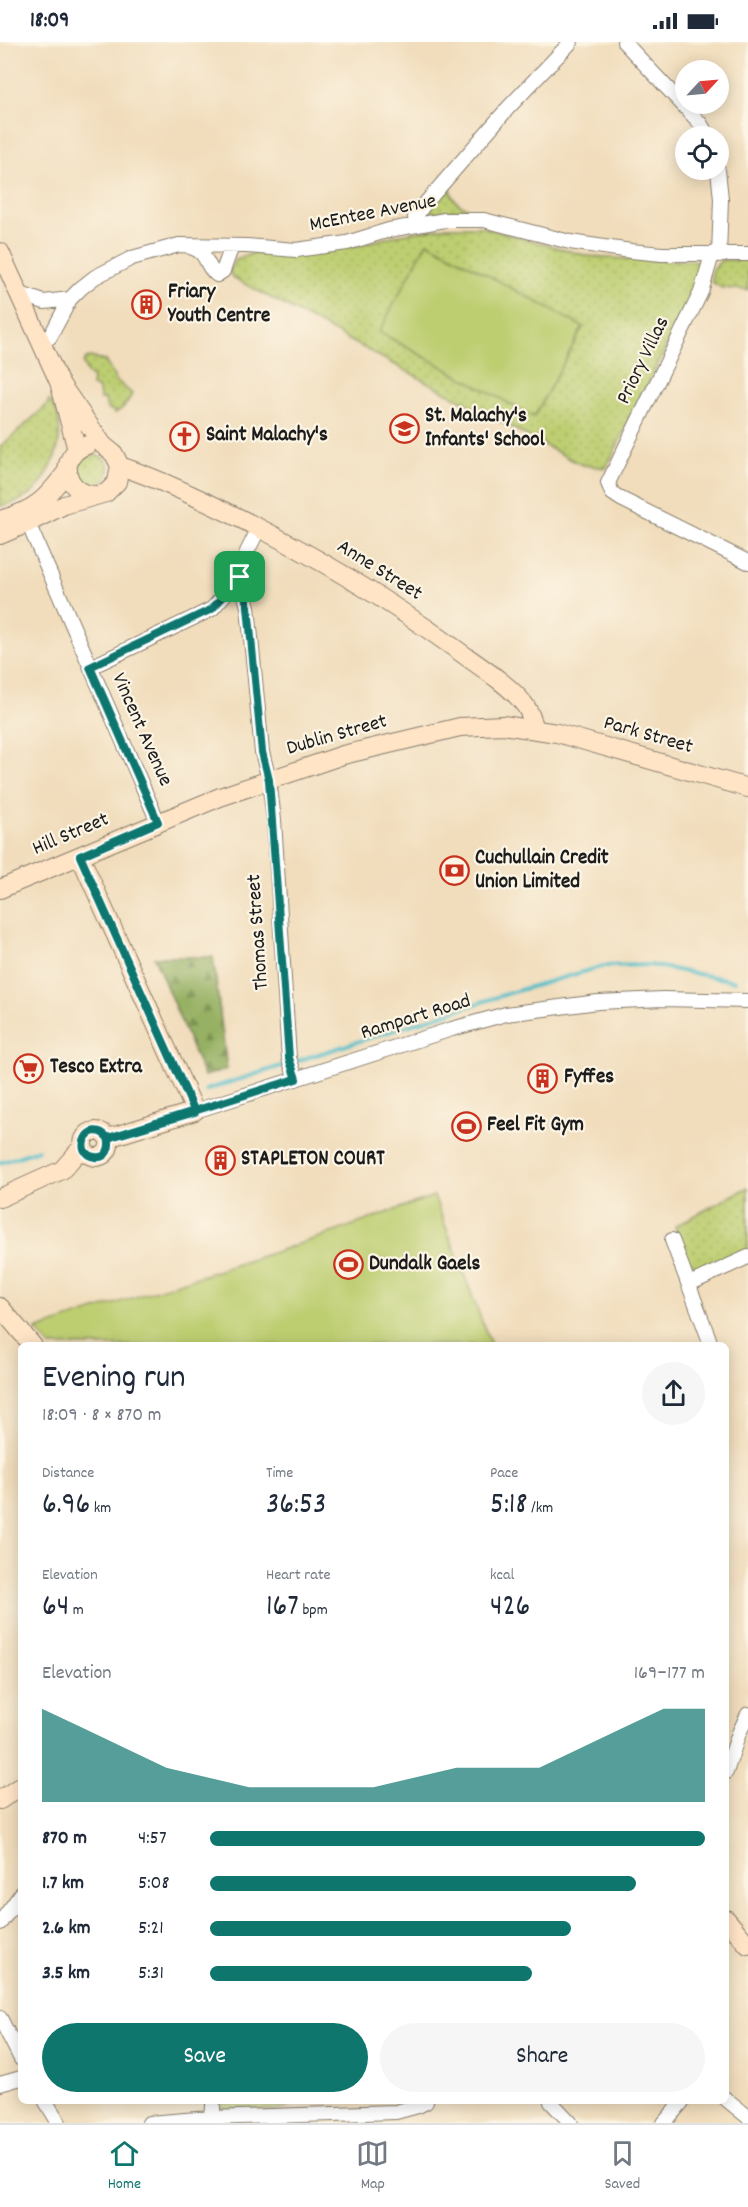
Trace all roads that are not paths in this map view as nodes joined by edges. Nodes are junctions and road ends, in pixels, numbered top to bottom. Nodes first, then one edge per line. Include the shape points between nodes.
1 (571, 42) edge
2 (624, 42) edge
3 (702, 126) edge
4 (719, 180) edge
5 (416, 225) junction
6 (188, 246) junction
7 (232, 246) junction
8 (0, 252) edge
9 (748, 254) edge
10 (715, 255) junction
11 (18, 293) junction
12 (70, 299) junction
13 (41, 341) junction
14 (59, 382) junction
15 (104, 445) junction
16 (77, 450) junction
17 (120, 466) junction
18 (68, 470) junction
19 (99, 495) junction
20 (0, 520) edge
21 (28, 524) junction
22 (259, 528) junction
23 (0, 534) edge
24 (748, 562) edge
25 (240, 577) junction
26 (90, 667) junction
27 (535, 729) junction
28 (269, 780) junction
29 (748, 788) edge
30 (158, 822) junction
31 (80, 856) junction
32 (0, 889) edge
33 (748, 1001) edge
34 (293, 1068) junction
35 (195, 1112) junction
36 (0, 1198) edge
37 (672, 1240) dead end
38 (748, 1257) edge
39 (689, 1284) junction
40 (0, 1307) edge
41 (709, 1339) dead end
42 (30, 1342) edge
43 (748, 1714) edge
44 (729, 1763) edge
45 (18, 1788) edge
46 (0, 1800) edge
47 (18, 1898) edge
48 (0, 1923) edge
49 (729, 1923) edge
50 (748, 1945) edge
51 (0, 2018) edge
52 (18, 2053) edge
53 (18, 2079) edge
54 (0, 2084) edge
55 (729, 2101) edge
56 (47, 2104) edge
57 (213, 2104) edge
58 (422, 2104) edge
59 (553, 2104) edge
60 (680, 2104) edge
61 (300, 2109) edge
62 (748, 2117) edge
63 (209, 2118) junction
64 (59, 2123) edge
65 (149, 2123) edge
66 (571, 2123) edge
67 (664, 2123) edge

1 - 5 street via 423,206 415,217
2 - 3 street
4 - 10 street, Priory Villas
5 - 7 street, McEntee Avenue via 347,243 296,250
5 - 10 street, McEntee Avenue via 484,220 570,242 631,251
6 - 7 street, McEntee Avenue
6 - 7 street via 203,253 217,275 223,271
6 - 12 street, McEntee Avenue via 155,251 109,268
8 - 11 main road
9 - 10 street, McEntee Avenue
10 - 24 street, Priory Villas via 701,292 608,483 612,493 621,499
11 - 12 street via 44,302
11 - 13 main road
12 - 13 street, McEntee Avenue via 50,337
13 - 14 main road
14 - 15 main road
14 - 16 main road
15 - 16 main road via 89,444
15 - 17 main road
16 - 18 main road
17 - 19 main road via 117,482
17 - 22 main road, Anne Street
18 - 19 main road via 77,490
18 - 20 main road via 36,506
19 - 21 main road via 64,505
21 - 23 main road
21 - 26 street, Vincent Avenue
22 - 25 street
22 - 27 main road, Anne Street via 402,610 524,703
25 - 26 street via 212,609
25 - 28 street, Thomas Street via 248,607 262,752
26 - 30 street, Vincent Avenue
27 - 28 main road, Dublin Street via 503,725 460,728 343,755
27 - 29 main road, Park Street
28 - 30 main road, Dublin Street
28 - 34 street, Thomas Street
30 - 31 main road, Hill Street
31 - 32 main road, Hill Street
31 - 35 main road
33 - 34 street, Rampart Road via 598,1002 506,1014
34 - 35 street, Rampart Road
35 - 36 main road, Rampart Road via 108,1138 94,1131 87,1135 90,1152 62,1170
37 - 39 street
38 - 39 street
39 - 41 street
40 - 42 main road
43 - 44 street
45 - 46 main road
47 - 48 street
49 - 50 main road
51 - 52 street
53 - 54 street
55 - 62 street
56 - 64 street
57 - 63 street
58 - 61 street via 396,2112
59 - 66 street
60 - 67 street
61 - 63 street
63 - 65 street

